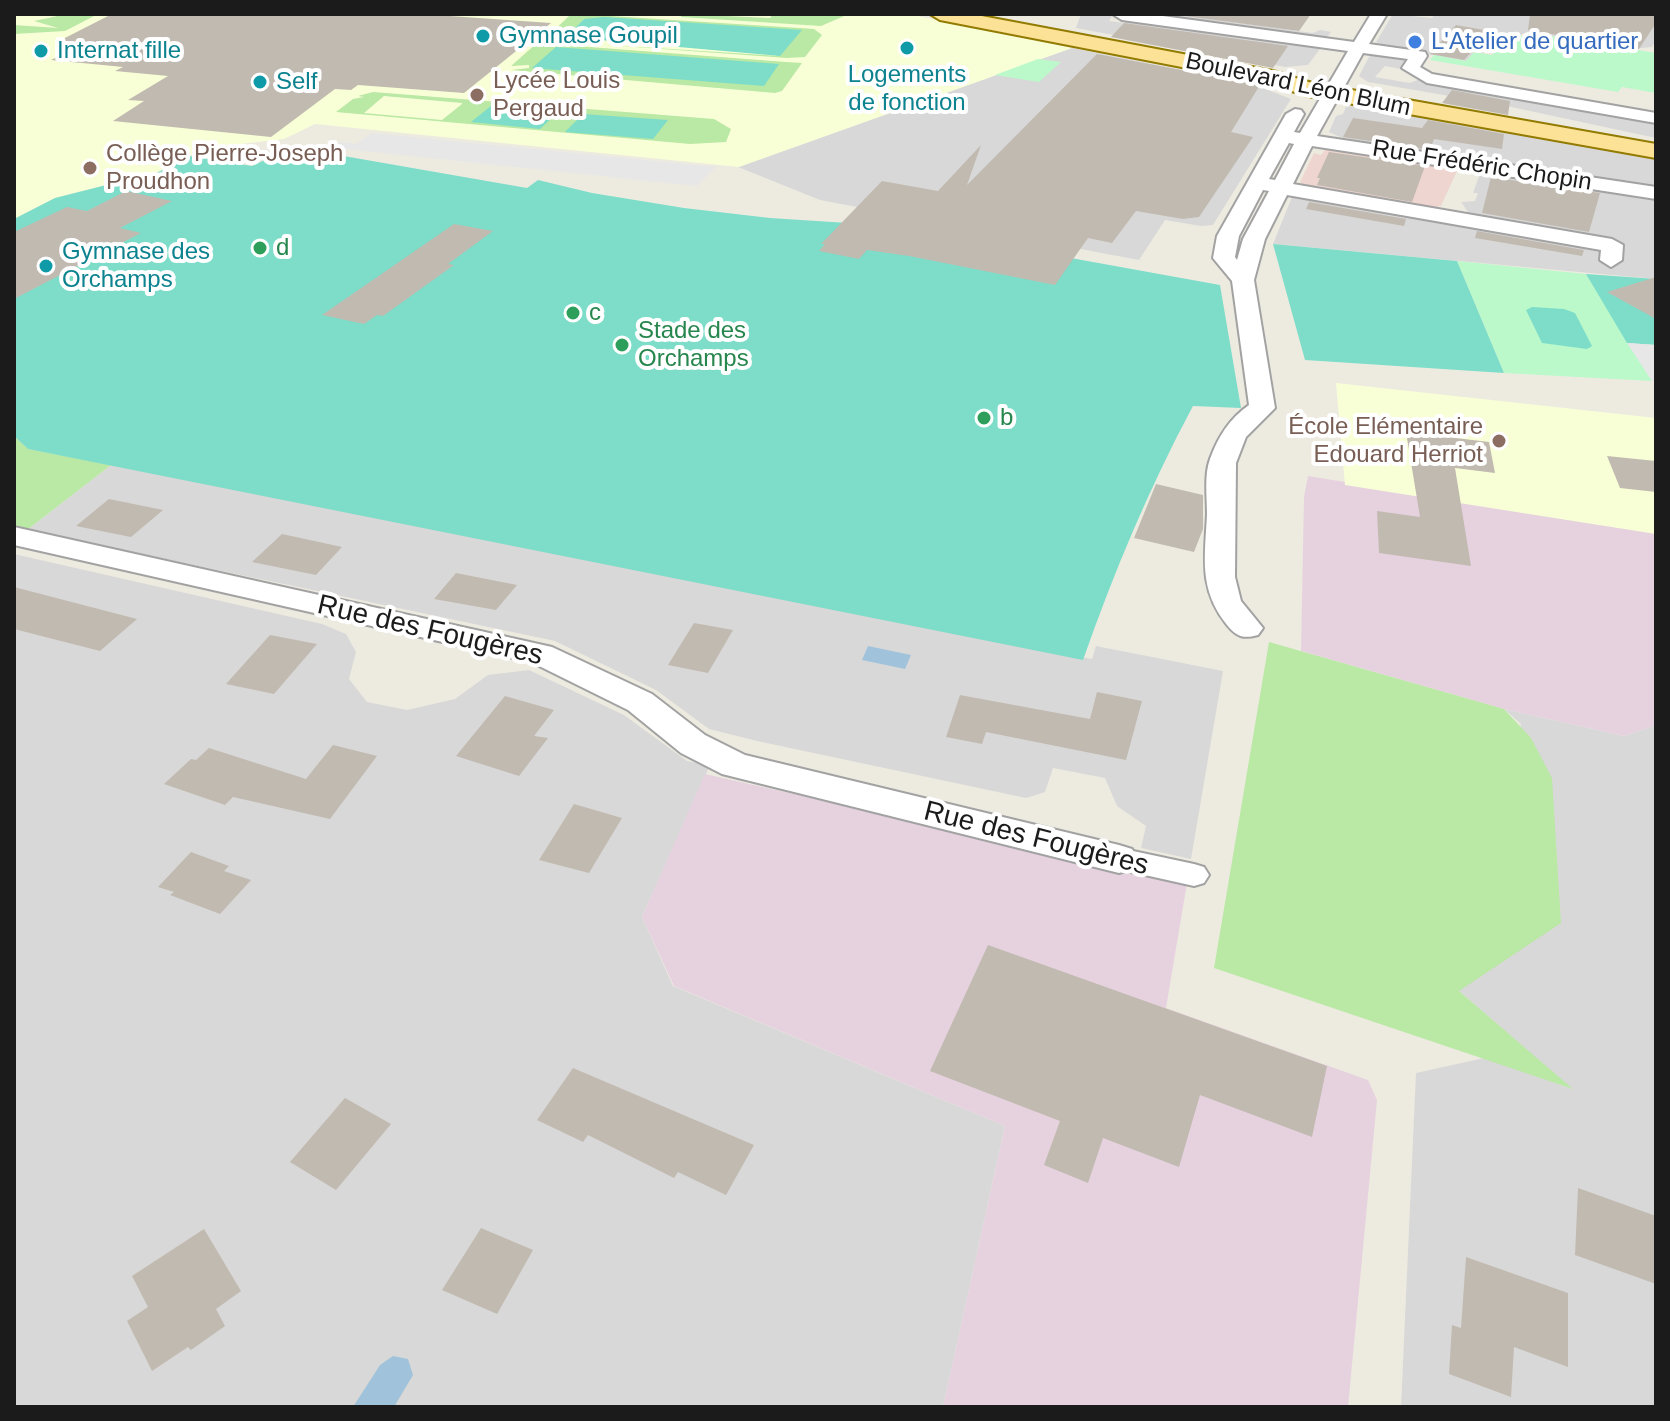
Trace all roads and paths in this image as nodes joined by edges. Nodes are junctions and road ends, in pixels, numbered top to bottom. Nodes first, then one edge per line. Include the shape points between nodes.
1 (940, 14) edge
2 (981, 14) edge
3 (1222, 14) edge
4 (1379, 14) edge
5 (1122, 15) edge
6 (1342, 37) junction
7 (1364, 40) junction
8 (1320, 86) junction
9 (1656, 118) edge
10 (1283, 137) junction
11 (1308, 140) junction
12 (1656, 143) edge
13 (1656, 151) edge
14 (1464, 180) junction
15 (1255, 183) junction
16 (1282, 188) junction
17 (1656, 193) edge
18 (1448, 216) junction
19 (1228, 236) junction
20 (1254, 239) junction
21 (1611, 260) dead end
22 (1243, 280) junction
23 (14, 536) edge
24 (1247, 628) dead end
25 (1119, 859) joint
26 (1194, 875) dead end

1 - 8 main road, Boulevard Léon Blum
2 - 8 main road, Boulevard Léon Blum
3 - 6 street
4 - 7 street
5 - 6 street
6 - 7 street
6 - 8 street
7 - 8 street
7 - 9 street via 1419,56 1410,68 1427,78
8 - 10 street
8 - 11 street
8 - 12 main road, Boulevard Léon Blum
8 - 13 main road, Boulevard Léon Blum
10 - 11 street, Rue Frédéric Chopin
10 - 15 street
11 - 14 street, Rue Frédéric Chopin
11 - 16 street
14 - 17 street, Rue Frédéric Chopin
14 - 18 street
15 - 16 street, Rue Frédéric Chopin
15 - 19 street
16 - 18 street, Rue Frédéric Chopin
16 - 20 street
18 - 21 street, Rue Frédéric Chopin via 1612,245
19 - 20 street
19 - 22 street via 1224,258
20 - 22 street
22 - 24 street via 1262,408 1233,436 1222,463 1220,566 1226,603
23 - 25 street, Rue des Fougères via 541,654 640,702 693,744 735,765
25 - 26 street, Rue des Fougères

